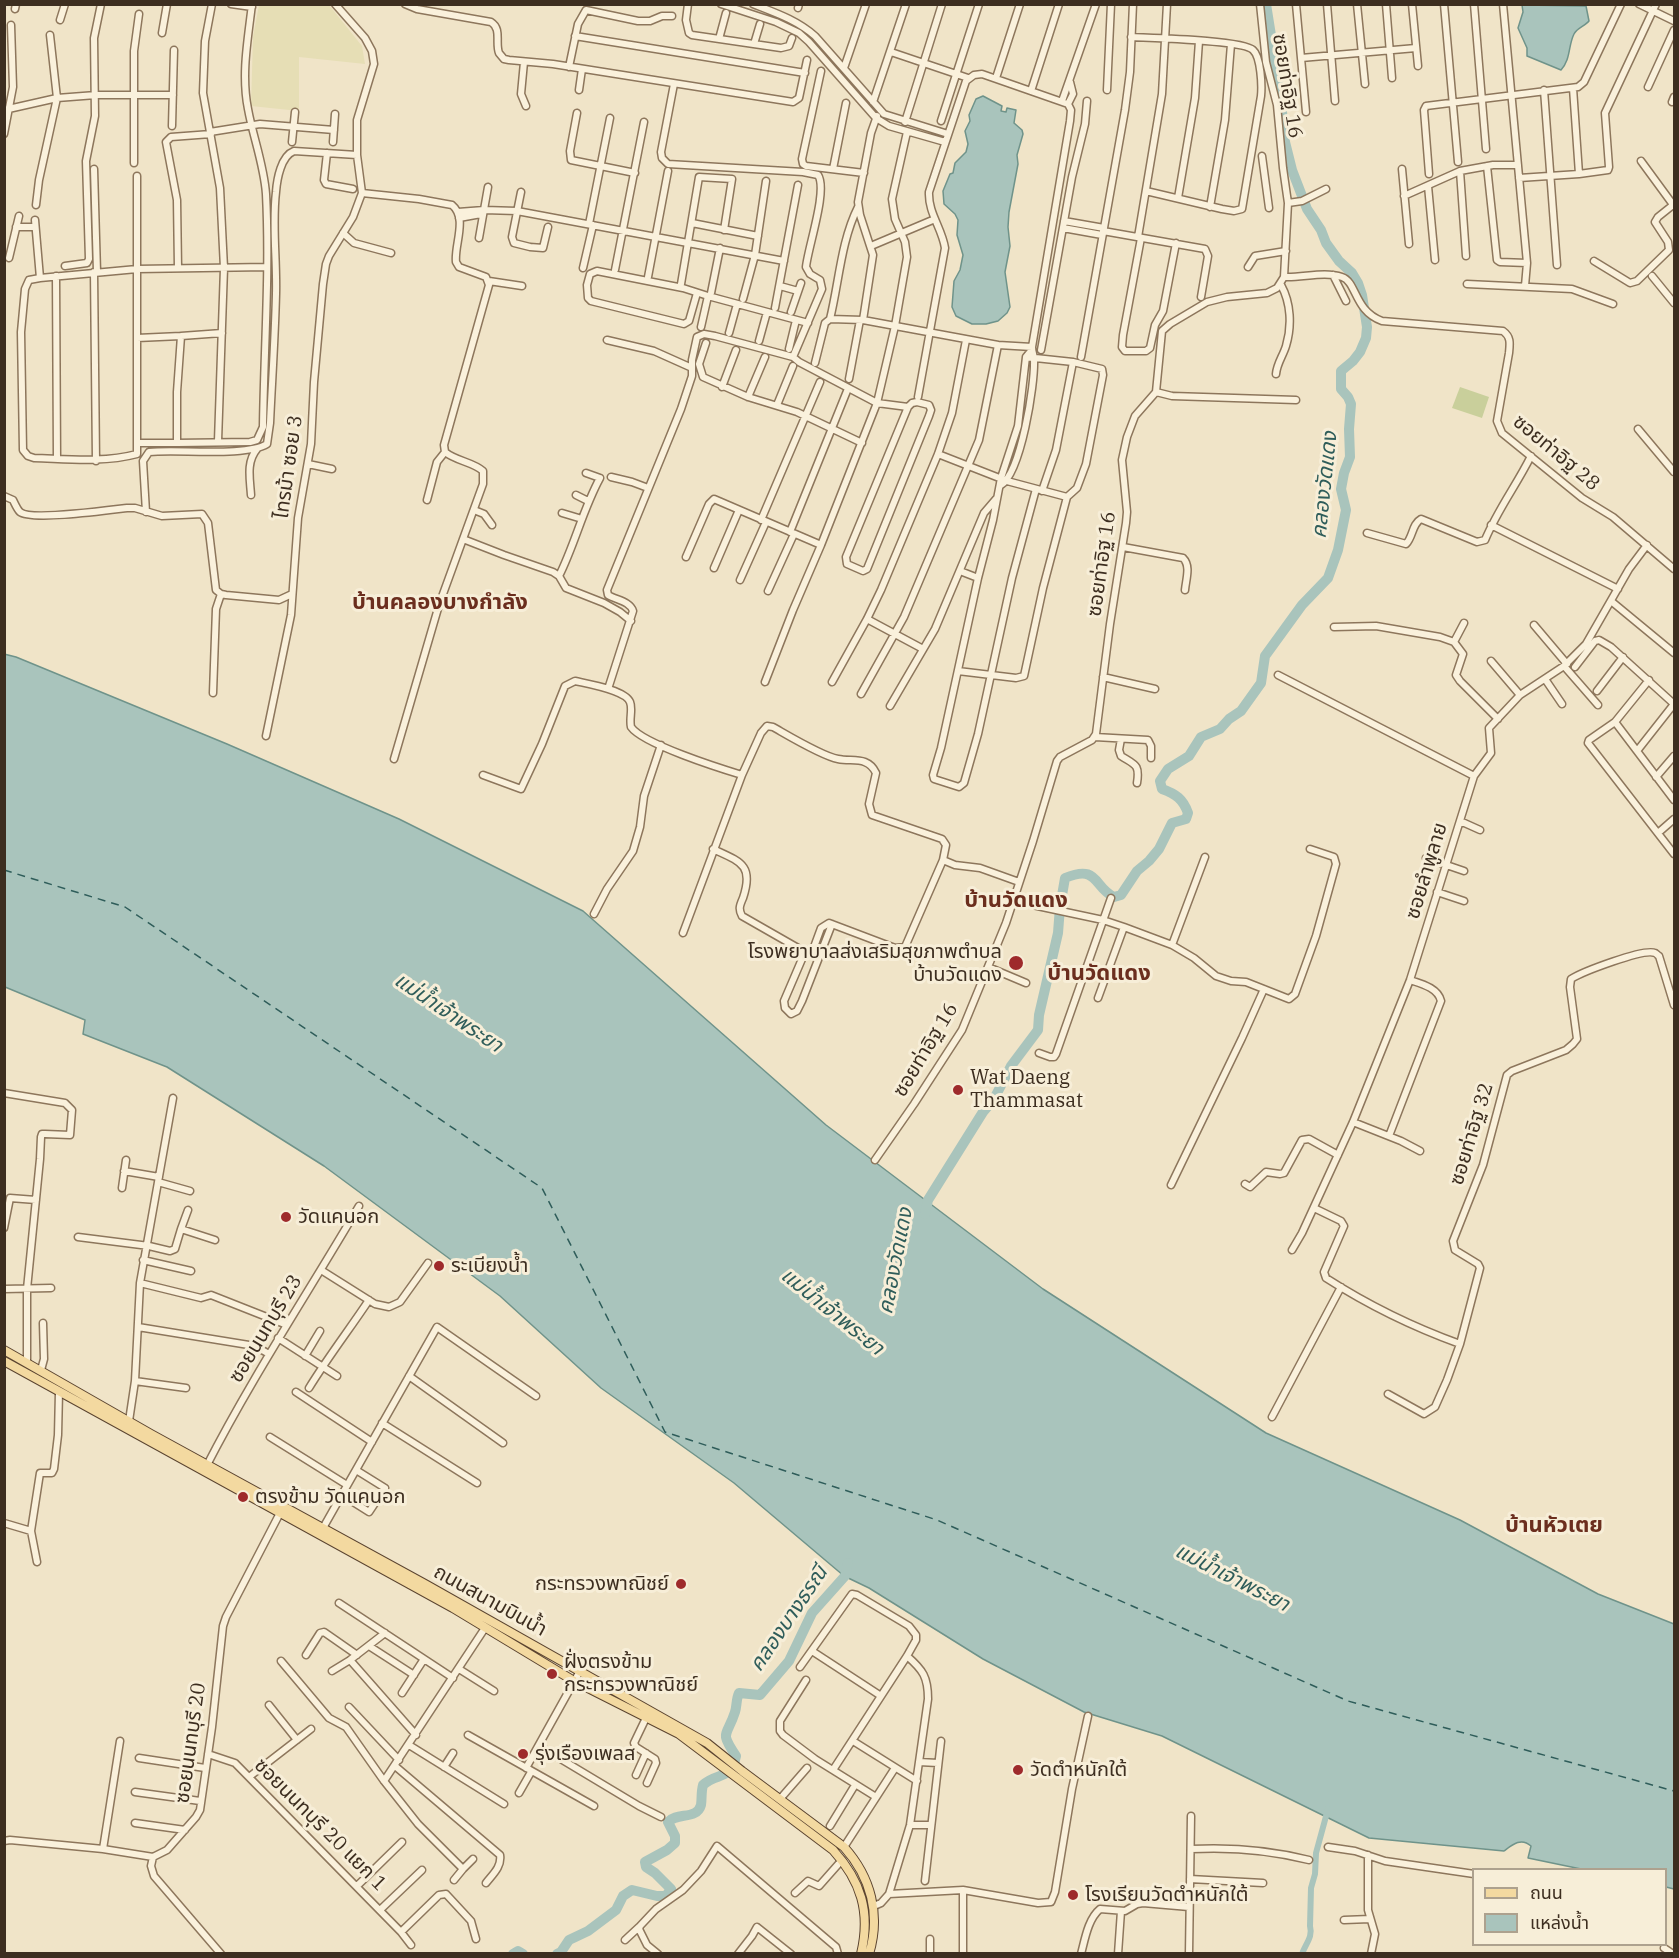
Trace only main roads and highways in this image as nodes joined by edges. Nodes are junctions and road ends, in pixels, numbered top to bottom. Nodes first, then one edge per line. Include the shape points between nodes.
1 (4, 1350) edge
2 (4, 1361) edge
3 (206, 1467) junction
4 (728, 1765) junction
5 (740, 1774) junction
6 (861, 1953) edge
7 (869, 1953) edge

1 - 3 main road, ถนนสนามบินน้ำ
2 - 3 main road, ถนนสนามบินน้ำ
3 - 4 main road, ถนนสนามบินน้ำ via 574,1681 680,1734
3 - 4 main road, ถนนสนามบินน้ำ via 689,1731
4 - 5 main road, ถนนสนามบินน้ำ
5 - 6 main road, ถนนสนามบินน้ำ via 833,1850 855,1878 865,1913
5 - 7 main road, ถนนสนามบินน้ำ via 844,1847 861,1869 874,1906 874,1935

